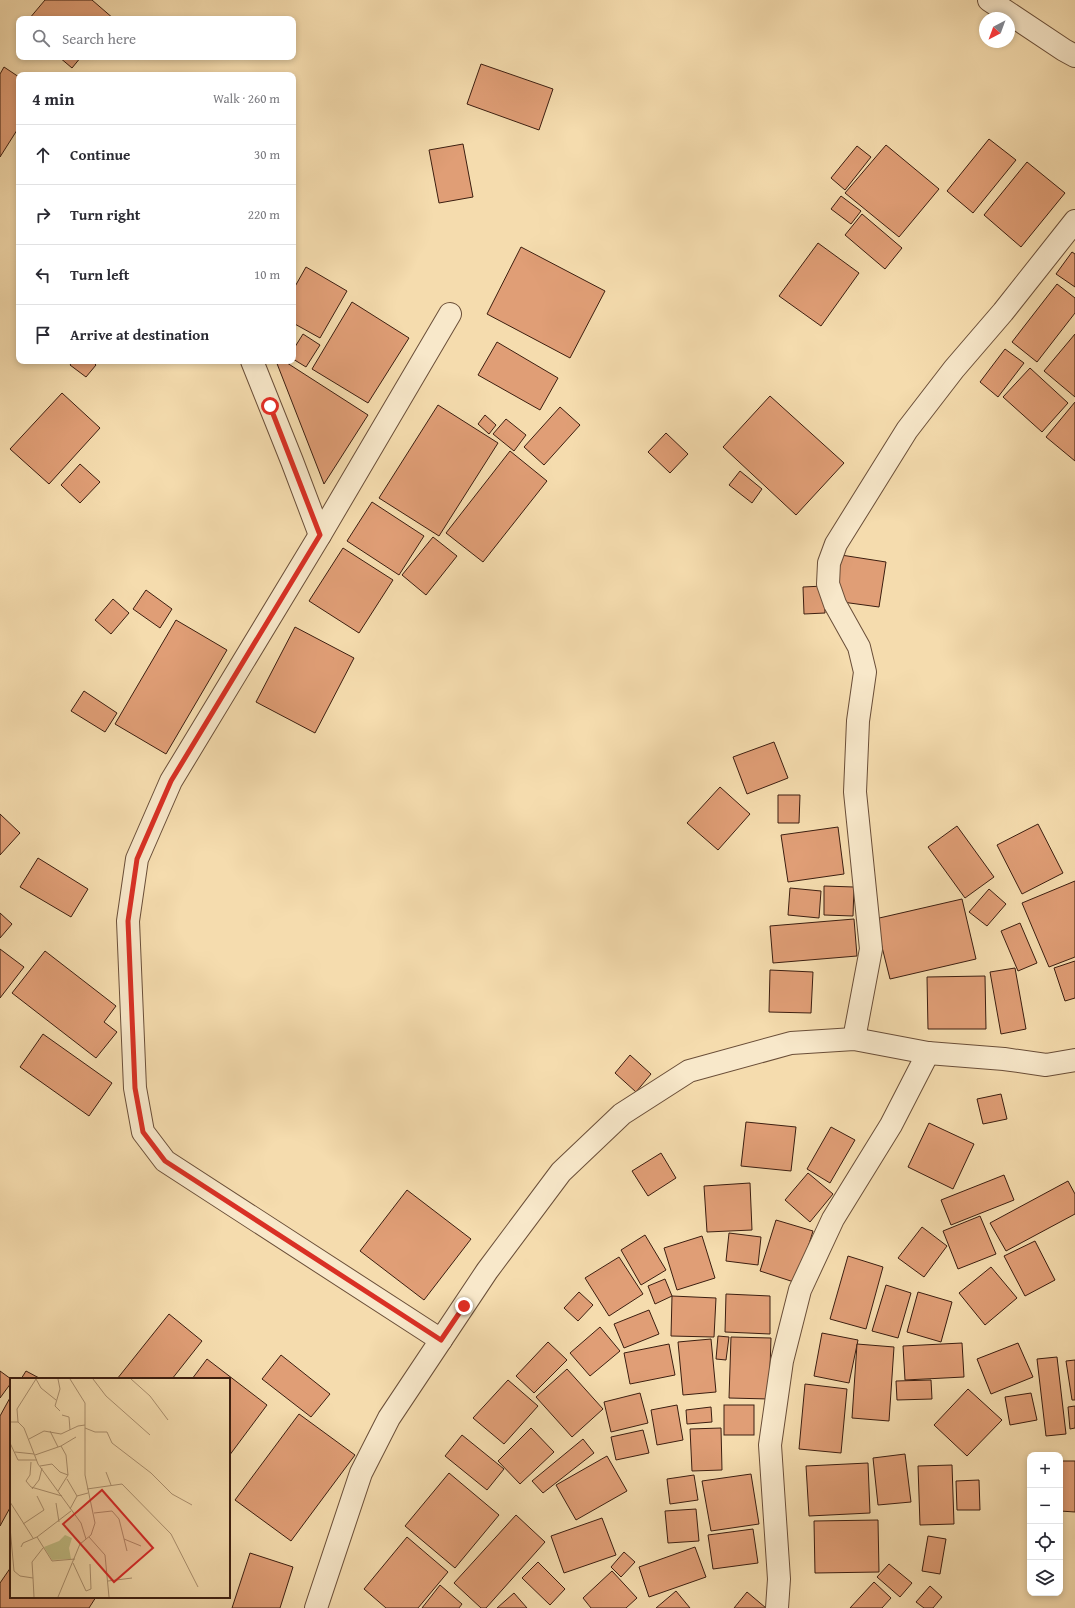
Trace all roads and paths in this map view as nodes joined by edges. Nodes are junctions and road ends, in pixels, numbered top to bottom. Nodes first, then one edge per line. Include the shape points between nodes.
1 (989, 0) edge
2 (1075, 56) edge
3 (1075, 221) edge
4 (450, 314) dead end
5 (253, 364) edge
6 (320, 535) junction
7 (854, 1039) junction
8 (928, 1053) junction
9 (1075, 1060) edge
10 (441, 1340) junction
11 (316, 1608) edge
12 (777, 1608) edge

1 - 2 street
3 - 7 street via 907,430 836,544 829,563 828,584 835,604 859,647 865,672 858,721 855,792 871,949
4 - 6 street
5 - 6 street
6 - 10 street via 171,781 137,859 128,921 135,1088 143,1132 165,1161
7 - 8 street
7 - 10 street via 790,1043 689,1071 622,1114 561,1172 487,1271
8 - 9 street via 1046,1065
8 - 12 street via 891,1125 834,1219 800,1290 782,1361 770,1445 779,1579
10 - 11 street via 389,1418 361,1473

